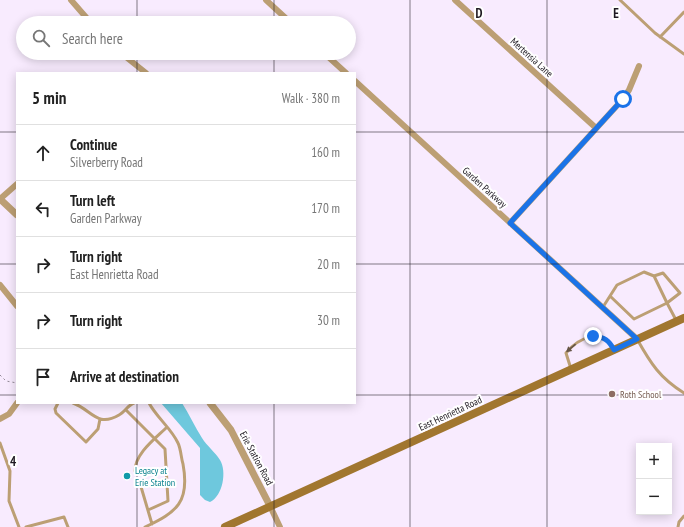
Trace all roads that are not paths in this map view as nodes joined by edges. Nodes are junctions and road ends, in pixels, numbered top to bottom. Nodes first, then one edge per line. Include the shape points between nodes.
1 (71, 0) edge
2 (266, 0) edge
3 (455, 0) edge
4 (621, 0) edge
5 (684, 12) edge
6 (85, 16) edge
7 (283, 16) edge
8 (660, 37) junction
9 (684, 54) edge
10 (130, 60) edge
11 (332, 60) edge
12 (640, 66) dead end
13 (145, 72) edge
14 (345, 72) edge
15 (356, 82) edge
16 (596, 128) junction
17 (16, 185) edge
18 (0, 199) edge
19 (16, 214) edge
20 (510, 223) junction
21 (654, 276) junction
22 (0, 285) edge
23 (610, 296) junction
24 (667, 303) junction
25 (16, 305) edge
26 (603, 307) junction
27 (680, 320) edge
28 (637, 339) junction
29 (614, 350) junction
30 (571, 369) junction
31 (684, 393) edge
32 (16, 404) edge
33 (58, 404) edge
34 (74, 404) edge
35 (133, 404) edge
36 (150, 404) edge
37 (211, 404) edge
38 (126, 410) junction
39 (0, 419) edge
40 (100, 419) junction
41 (167, 427) junction
42 (156, 438) junction
43 (0, 443) edge
44 (135, 471) dead end
45 (139, 480) dead end
46 (270, 506) junction
47 (148, 510) junction
48 (684, 516) edge
49 (152, 524) junction
50 (19, 527) edge
51 (26, 527) edge
52 (68, 527) edge
53 (145, 527) edge
54 (225, 527) edge
55 (280, 527) edge
56 (678, 527) edge

1 - 6 street
2 - 7 street
3 - 16 street, Mertensia Lane
4 - 8 lane
5 - 8 lane
8 - 9 lane
10 - 13 street
11 - 14 street
12 - 16 street via 629,90
15 - 20 street, Garden Parkway
16 - 20 street
17 - 18 street
18 - 19 street
20 - 26 street, Garden Parkway
21 - 23 lane via 644,272 617,286
21 - 24 lane
21 - 24 lane via 663,273 680,293
22 - 25 street
23 - 24 lane via 634,319
23 - 26 lane
24 - 27 lane
26 - 28 street, Garden Parkway
27 - 28 main road, East Henrietta Road
28 - 29 main road, East Henrietta Road
28 - 31 lane via 655,370
29 - 30 main road, East Henrietta Road
29 -> 30 lane via 610,342 600,336 593,336 571,346 566,353
30 - 46 main road, East Henrietta Road
32 - 39 street via 9,414
33 - 40 lane via 56,413 86,442 98,429
34 - 40 lane
35 - 38 lane
36 - 41 lane
37 - 46 street, Erie Station Road via 231,430
38 - 40 lane via 109,421
38 - 42 lane
41 - 42 lane
41 - 49 lane via 179,443 186,487 180,505 167,517
42 - 44 lane via 135,463
42 - 47 lane via 165,449 168,502
43 - 50 lane via 10,470 9,501
45 - 47 lane
46 - 54 main road, East Henrietta Road
46 - 55 street, Erie Station Road
47 - 49 lane
48 - 56 lane
49 - 53 lane
51 - 52 lane via 64,517

